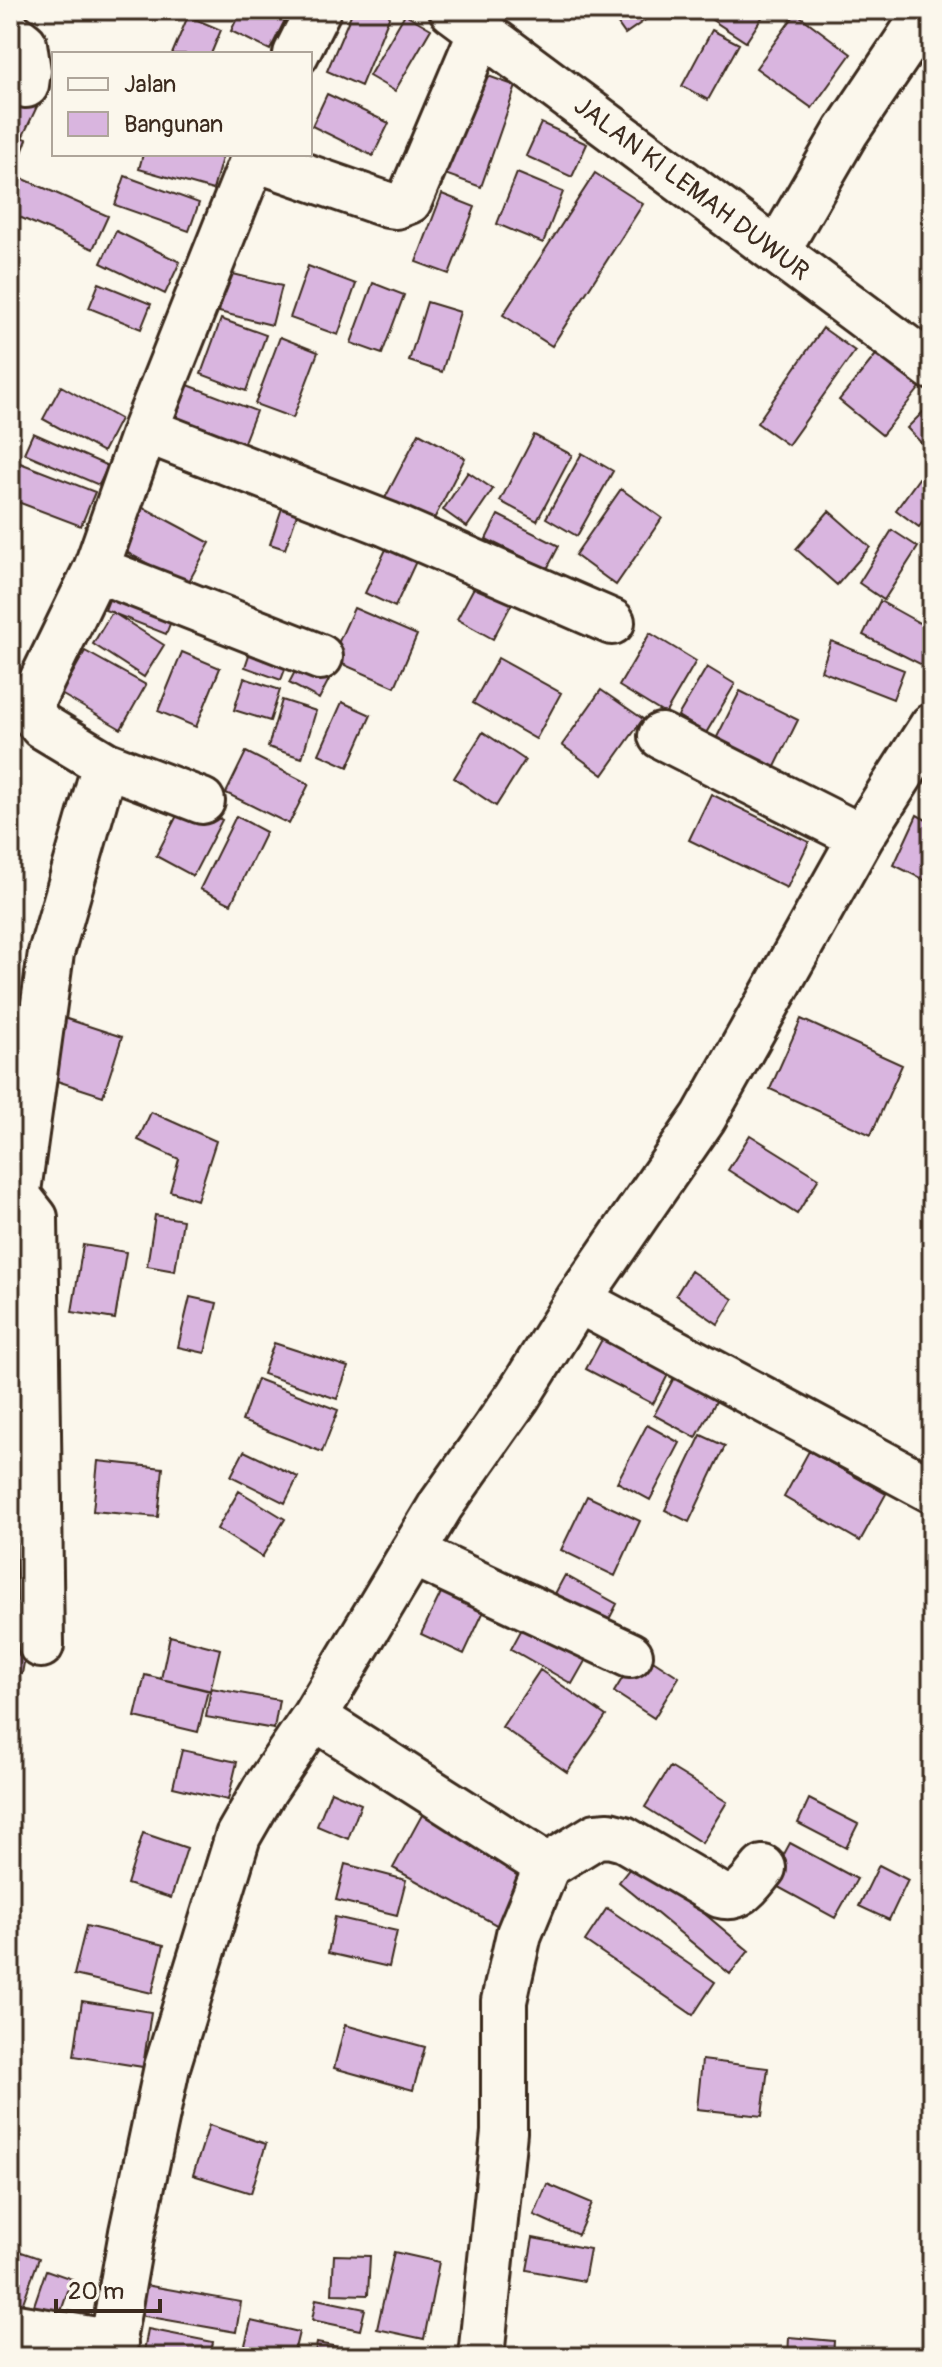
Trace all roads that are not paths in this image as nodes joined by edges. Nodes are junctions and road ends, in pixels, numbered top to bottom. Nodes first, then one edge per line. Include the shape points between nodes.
1 (318, 10) edge
2 (928, 10) edge
3 (467, 21) edge
4 (10, 33) edge
5 (297, 52) edge
6 (26, 85) dead end
7 (254, 156) edge
8 (777, 251) junction
9 (932, 367) edge
10 (145, 430) junction
11 (96, 569) junction
12 (612, 622) dead end
13 (320, 657) dead end
14 (932, 726) edge
15 (661, 736) dead end
16 (105, 764) junction
17 (202, 801) dead end
18 (861, 837) junction
19 (13, 1197) edge
20 (578, 1300) junction
21 (932, 1490) edge
22 (412, 1553) junction
23 (41, 1645) dead end
24 (630, 1655) dead end
25 (314, 1717) junction
26 (547, 1866) junction
27 (763, 1868) dead end
28 (10, 2326) edge
29 (113, 2350) edge
30 (481, 2357) edge

1 - 5 street
2 - 8 street via 846,132
3 - 7 street via 404,205 388,205
3 - 8 street, JALAN KI LEMAH DUWUR
4 - 6 street via 24,44
7 - 10 street
8 - 9 street, JALAN KI LEMAH DUWUR
10 - 11 street
10 - 12 street via 387,524
11 - 13 street
11 - 16 street via 32,708 42,726
14 - 18 street
15 - 18 street
16 - 17 street
16 - 19 street via 51,953
18 - 20 street via 704,1117
19 - 23 street via 35,1218
20 - 21 street
20 - 22 street
22 - 24 street
22 - 25 street
25 - 26 street
25 - 29 street via 238,1836 167,2067
26 - 27 street via 596,1836 609,1835 730,1898 742,1893
26 - 30 street via 519,1934 504,2001 504,2132
28 - 29 street

